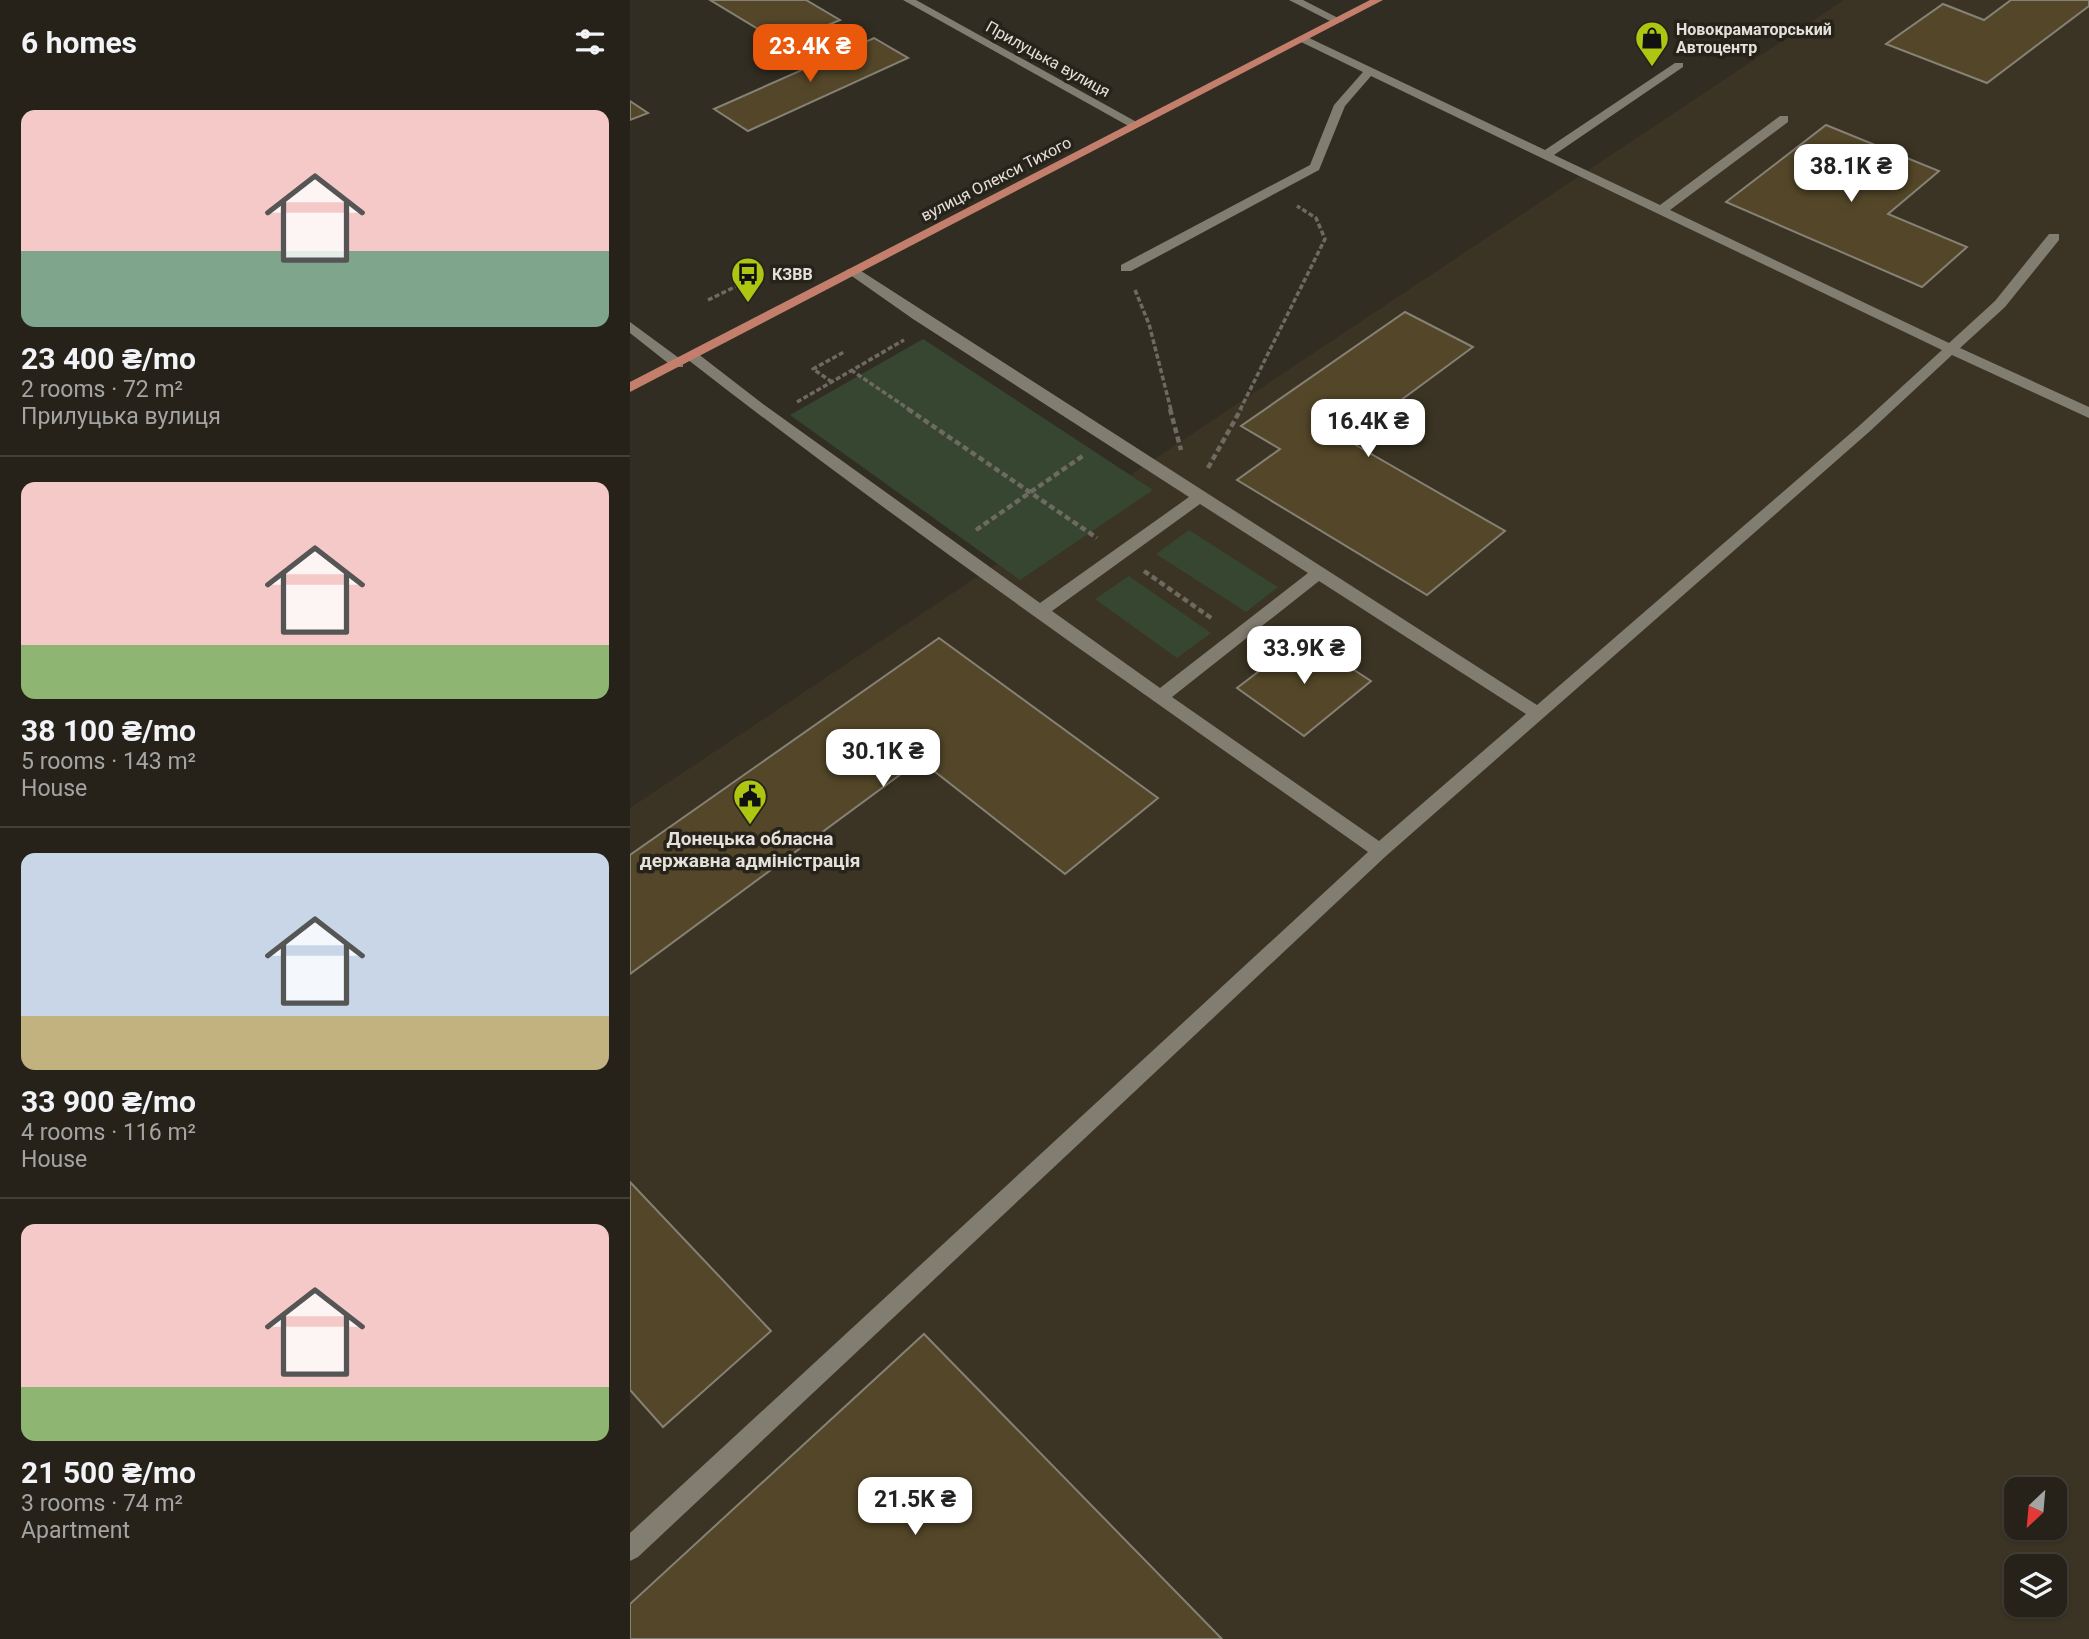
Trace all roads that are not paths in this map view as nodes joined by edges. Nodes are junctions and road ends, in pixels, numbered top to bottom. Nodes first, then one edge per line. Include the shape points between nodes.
1 (908, 0) edge
2 (1294, 0) edge
3 (1378, 0) edge
4 (1338, 21) junction
5 (1303, 39) junction
6 (1679, 65) dead end
7 (1369, 72) junction
8 (1784, 119) dead end
9 (1136, 125) junction
10 (1544, 156) junction
11 (1660, 211) junction
12 (2054, 237) dead end
13 (1126, 268) road end
14 (853, 272) junction
15 (630, 326) edge
16 (1950, 349) junction
17 (692, 356) junction
18 (678, 363) junction
19 (630, 388) edge
20 (2089, 413) edge
21 (1195, 494) junction
22 (1319, 573) junction
23 (1040, 611) junction
24 (1160, 697) junction
25 (1537, 713) junction
26 (1380, 851) junction
27 (630, 1549) edge

1 - 9 street, Прилуцька вулиця
2 - 4 street
3 - 4 main road, вулиця Олекси Тихого
4 - 5 main road, вулиця Олекси Тихого
5 - 7 street
5 - 9 main road, вулиця Олекси Тихого
6 - 10 street
7 - 10 street
7 - 13 street via 1340,105 1314,167
8 - 11 street
9 - 14 main road, вулиця Олекси Тихого
10 - 11 street
11 - 16 street
12 - 16 street via 2000,304
14 - 17 main road, вулиця Олекси Тихого
14 - 21 street
15 - 18 street
16 - 20 street
16 - 25 street
17 - 18 main road, вулиця Олекси Тихого
17 - 23 street
18 - 19 main road, вулиця Олекси Тихого
21 - 22 street
21 - 23 street
22 - 24 street
22 - 25 street
23 - 24 street
24 - 26 street
25 - 26 street
26 - 27 street

